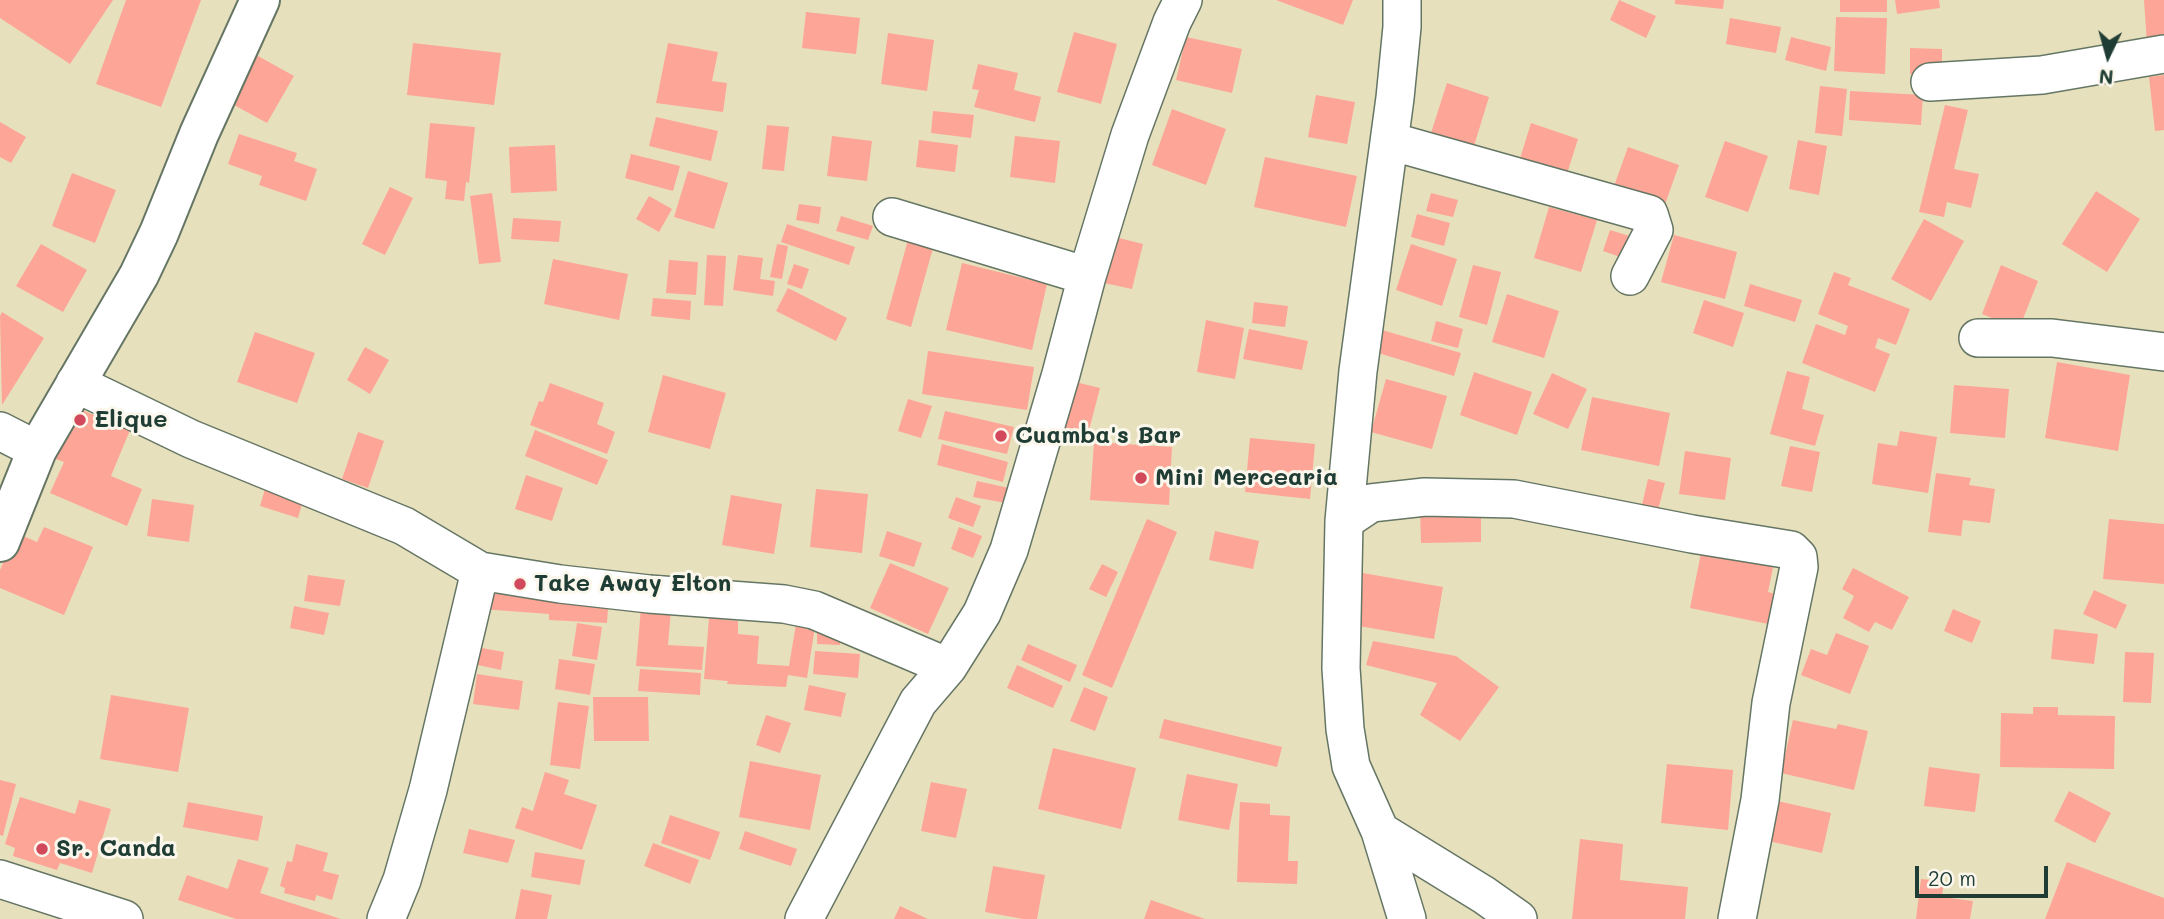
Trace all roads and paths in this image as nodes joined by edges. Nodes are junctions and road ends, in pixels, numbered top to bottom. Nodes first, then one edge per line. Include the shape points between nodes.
1 (260, 0) edge
2 (1183, 0) edge
3 (1402, 0) edge
4 (2164, 54) edge
5 (1930, 82) dead end
6 (1390, 141) junction
7 (892, 217) dead end
8 (1087, 276) junction
9 (1630, 276) dead end
10 (1978, 338) dead end
11 (2164, 352) edge
12 (75, 383) junction
13 (0, 431) edge
14 (37, 450) junction
15 (1344, 521) junction
16 (0, 542) edge
17 (480, 571) junction
18 (948, 667) junction
19 (1380, 831) junction
20 (0, 879) edge
21 (124, 919) edge
22 (386, 919) edge
23 (804, 919) edge
24 (1407, 919) edge
25 (1518, 919) edge
26 (1737, 919) edge

1 - 12 street via 139,275
2 - 8 street via 1130,135
3 - 6 street
4 - 5 street via 2042,75
6 - 9 street via 1649,214 1654,230
6 - 15 street via 1358,371
7 - 8 street
8 - 18 street via 1009,550 982,613
10 - 11 street via 2052,338
12 - 14 street
12 - 17 street via 191,439 404,526
13 - 14 street
14 - 16 street
15 - 19 street via 1341,668 1345,729 1351,766
15 - 26 street via 1371,503 1425,497 1514,499 1791,550 1798,557
17 - 18 street via 561,584 814,610
17 - 22 street via 428,790
18 - 23 street via 918,702
19 - 24 street
19 - 25 street
20 - 21 street

